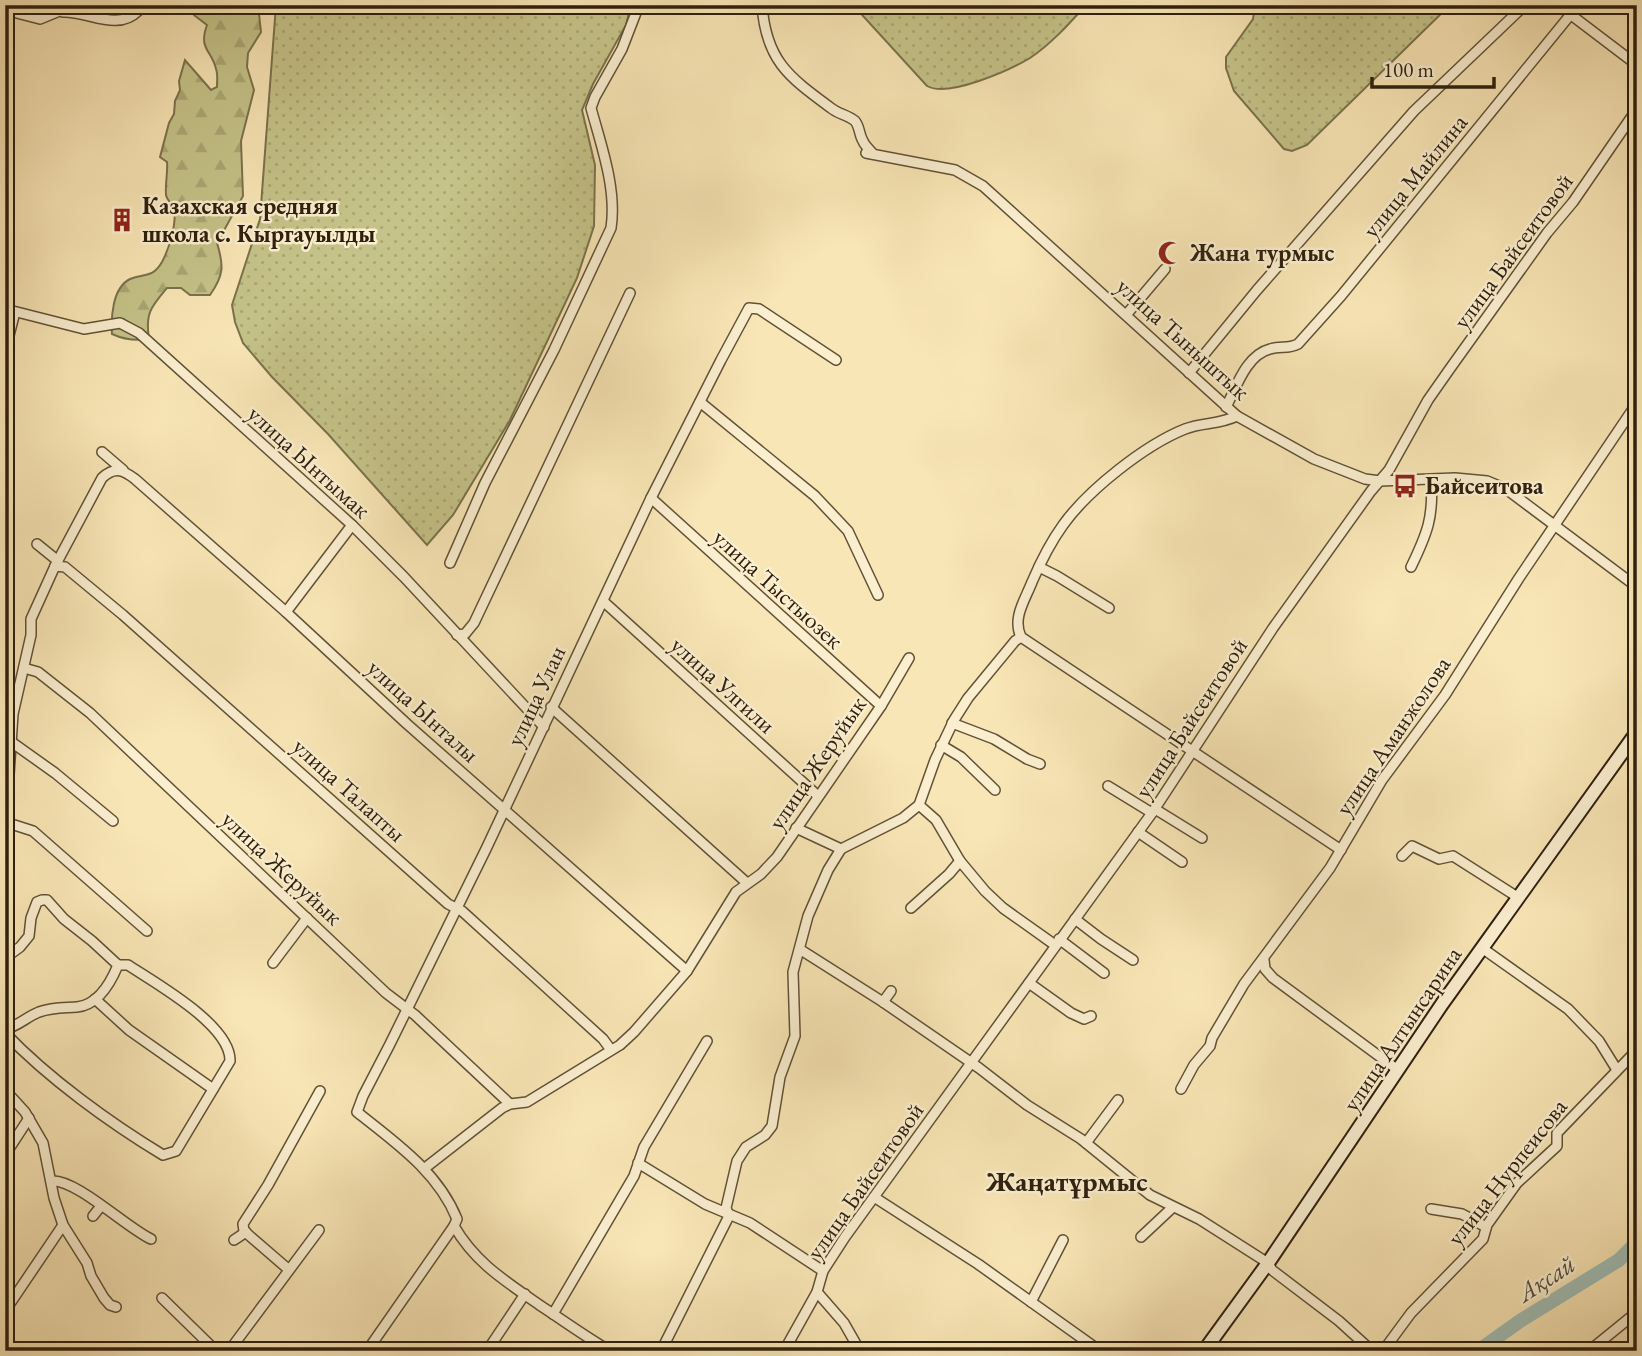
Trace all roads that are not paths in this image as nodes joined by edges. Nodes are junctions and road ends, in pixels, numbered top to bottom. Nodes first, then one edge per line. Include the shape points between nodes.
1 (74, 5) edge
2 (639, 5) edge
3 (762, 5) edge
4 (1525, 5) edge
5 (1559, 5) edge
6 (5, 10) edge
7 (138, 11) dead end
8 (63, 12) junction
9 (1571, 14) junction
10 (1637, 65) edge
11 (1637, 109) edge
12 (1165, 268) dead end
13 (630, 293) dead end
14 (10, 310) edge
15 (1126, 315) junction
16 (5, 351) edge
17 (836, 360) dead end
18 (1189, 373) junction
19 (700, 402) junction
20 (1637, 403) edge
21 (1226, 407) junction
22 (1237, 416) junction
23 (102, 452) dead end
24 (131, 476) junction
25 (1430, 479) junction
26 (1380, 481) junction
27 (651, 498) junction
28 (352, 525) junction
29 (1555, 526) junction
30 (37, 544) dead end
31 (450, 563) dead end
32 (56, 564) junction
33 (1039, 567) junction
34 (1411, 567) dead end
35 (1637, 587) edge
36 (878, 595) dead end
37 (603, 601) junction
38 (1109, 608) dead end
39 (286, 612) junction
40 (457, 635) junction
41 (1021, 637) junction
42 (909, 658) dead end
43 (24, 668) junction
44 (881, 706) junction
45 (551, 707) junction
46 (952, 723) junction
47 (544, 727) junction
48 (1637, 732) edge
49 (10, 741) junction
50 (941, 745) junction
51 (1192, 750) junction
52 (1040, 764) dead end
53 (1108, 786) dead end
54 (995, 790) dead end
55 (818, 796) junction
56 (919, 805) junction
57 (504, 808) junction
58 (1153, 811) junction
59 (113, 821) dead end
60 (6, 822) edge
61 (796, 828) junction
62 (1138, 832) junction
63 (5, 835) edge
64 (1202, 838) dead end
65 (841, 849) junction
66 (1341, 850) junction
67 (1402, 856) dead end
68 (960, 861) junction
69 (1182, 862) dead end
70 (747, 883) junction
71 (1519, 898) junction
72 (911, 908) dead end
73 (455, 909) junction
74 (307, 918) junction
75 (1075, 919) junction
76 (146, 931) dead end
77 (1057, 942) junction
78 (1482, 948) junction
79 (801, 950) junction
80 (5, 958) edge
81 (1133, 960) dead end
82 (1264, 960) junction
83 (273, 963) dead end
84 (118, 965) junction
85 (687, 971) junction
86 (1104, 973) dead end
87 (1029, 983) junction
88 (891, 991) dead end
89 (95, 999) junction
90 (883, 1002) junction
91 (407, 1010) junction
92 (1091, 1016) dead end
93 (5, 1031) edge
94 (707, 1041) dead end
95 (611, 1050) junction
96 (1637, 1050) edge
97 (970, 1063) junction
98 (1398, 1070) junction
99 (1617, 1070) junction
100 (213, 1089) junction
101 (1181, 1089) dead end
102 (5, 1090) edge
103 (320, 1091) dead end
104 (1118, 1100) dead end
105 (510, 1104) junction
106 (29, 1118) junction
107 (1086, 1143) junction
108 (5, 1155) edge
109 (638, 1164) junction
110 (425, 1168) junction
111 (51, 1181) junction
112 (874, 1197) junction
113 (101, 1206) junction
114 (1173, 1207) junction
115 (1431, 1209) dead end
116 (93, 1216) dead end
117 (729, 1216) junction
118 (63, 1226) junction
119 (454, 1226) junction
120 (1486, 1227) junction
121 (319, 1230) dead end
122 (246, 1232) junction
123 (1141, 1237) dead end
124 (151, 1239) dead end
125 (234, 1240) dead end
126 (1063, 1240) dead end
127 (1268, 1263) junction
128 (288, 1269) junction
129 (823, 1271) junction
130 (817, 1292) junction
131 (525, 1294) junction
132 (162, 1298) dead end
133 (1031, 1302) junction
134 (116, 1307) dead end
135 (5, 1311) edge
136 (1637, 1312) edge
137 (553, 1314) junction
138 (216, 1351) edge
139 (229, 1351) edge
140 (367, 1351) edge
141 (487, 1351) edge
142 (610, 1351) edge
143 (661, 1351) edge
144 (784, 1351) edge
145 (860, 1351) edge
146 (1100, 1351) edge
147 (1204, 1351) edge
148 (1371, 1351) edge
149 (1383, 1351) edge
150 (1589, 1351) edge

1 - 8 street
2 - 31 street via 591,108 608,176 611,229
3 - 15 street, улица Тыныштык via 764,31 776,60 788,75 857,123 870,153 956,170 983,186
4 - 18 street via 1414,111
5 - 9 street
6 - 8 street via 40,19
7 - 8 street via 122,21
9 - 10 street
9 - 21 street, улица Майлина via 1341,296 1298,344 1257,355
11 - 26 street, улица Байсеитовой via 1428,400
12 - 15 street
13 - 40 street via 474,624 465,634
14 - 16 street
14 - 28 street, улица Ынтымак via 84,329 120,323 139,333
15 - 18 street, улица Тыныштык
17 - 19 street, улица Улан via 759,309 749,308
18 - 21 street, улица Тыныштык
19 - 27 street, улица Улан
19 - 36 street via 815,496 848,531
20 - 29 street, улица Аманжолова
21 - 22 street, улица Тыныштык
22 - 26 street, улица Тыныштык via 1314,460
22 - 33 street via 1223,423 1186,428 1134,459 1065,522
23 - 24 street, улица Ынталы
24 - 32 street via 116,470 102,478
24 - 39 street, улица Ынталы
25 - 26 street, улица Тыныштык
25 - 29 street, улица Тыныштык via 1487,481 1506,489
25 - 34 street via 1427,534
26 - 51 street, улица Байсеитовой
27 - 37 street, улица Улан
27 - 44 street, улица Тыстыозек
28 - 39 street
28 - 40 street, улица Ынтымак
29 - 35 street, улица Тыныштык
29 - 66 street, улица Аманжолова via 1445,695 1382,780
30 - 32 street, улица Талапты
32 - 43 street via 31,619
32 - 73 street, улица Талапты via 124,615
33 - 38 street
33 - 41 street via 1018,618
37 - 45 street, улица Улан
37 - 55 street, улица Улгили
39 - 57 street, улица Ынталы
40 - 47 street, улица Ынтымак
41 - 46 street
41 - 51 street
42 - 44 street, улица Жеруйык
43 - 49 street
43 - 74 street, улица Жеруйык via 38,673 90,713
44 - 55 street, улица Жеруйык
45 - 47 street, улица Улан
45 - 70 street
46 - 50 street
46 - 52 street
47 - 57 street, улица Улан
48 - 71 street, улица Алтынсарина
49 - 59 street
49 - 60 street
50 - 54 street
50 - 56 street
51 - 58 street, улица Байсеитовой
51 - 66 street
53 - 58 street
55 - 61 street, улица Жеруйык
56 - 65 street
56 - 68 street via 936,820
57 - 73 street, улица Улан
57 - 85 street, улица Ынталы
58 - 62 street, улица Байсеитовой
58 - 64 street
60 - 63 street
60 - 76 street via 33,831
61 - 65 street
61 - 70 street, улица Жеруйык via 777,857
62 - 69 street
62 - 75 street, улица Байсеитовой
65 - 79 street via 814,900
66 - 82 street, улица Аманжолова
67 - 71 street via 1412,846 1435,859 1453,856
68 - 72 street
68 - 77 street via 1003,908
70 - 85 street, улица Жеруйык via 736,892
71 - 78 street, улица Алтынсарина
73 - 91 street, улица Улан
73 - 95 street, улица Талапты
74 - 83 street
74 - 91 street, улица Жеруйык
75 - 77 street, улица Байсеитовой
75 - 81 street
77 - 86 street
77 - 87 street, улица Байсеитовой
78 - 98 street, улица Алтынсарина
78 - 99 street via 1568,1009 1589,1028
79 - 90 street
79 - 117 street via 793,972 794,1036 780,1077 772,1126 746,1147 737,1161 726,1208
80 - 84 street via 29,936 37,902 47,900
82 - 98 street via 1265,970 1273,978
82 - 101 street, улица Аманжолова via 1244,984
84 - 89 street
84 - 100 street via 128,965 214,1027 231,1056
85 - 95 street, улица Жеруйык via 634,1032
87 - 92 street via 1071,1013 1084,1019
87 - 97 street, улица Байсеитовой
88 - 90 street
89 - 93 street via 79,1007 36,1013
89 - 100 street via 129,1030
90 - 97 street
91 - 105 street, улица Жеруйык
91 - 110 street, улица Улан via 357,1112
93 - 100 street via 60,1082 163,1155 176,1151
94 - 109 street
95 - 105 street, улица Жеруйык via 527,1102
96 - 99 street, улица Нурпеисова
97 - 107 street
97 - 112 street, улица Байсеитовой
98 - 127 street, улица Алтынсарина
99 - 120 street, улица Нурпеисова via 1557,1133 1557,1146 1517,1183
102 - 106 street
103 - 122 street via 243,1224
104 - 107 street
105 - 110 street, улица Жеруйык
106 - 108 street
106 - 111 street via 43,1143
107 - 114 street via 1150,1195
109 - 117 street
109 - 137 street
110 - 119 street via 453,1209
111 - 113 street
111 - 118 street
112 - 129 street, улица Байсеитовой
112 - 133 street
113 - 116 street
113 - 124 street
114 - 123 street
114 - 127 street
115 - 120 street via 1462,1214
117 - 129 street via 750,1223
117 - 143 street
118 - 134 street via 104,1298
118 - 135 street
119 - 131 street via 487,1269
119 - 140 street
120 - 149 street, улица Нурпеисова via 1474,1250 1411,1313
121 - 128 street
122 - 125 street
122 - 128 street
126 - 133 street
127 - 147 street, улица Алтынсарина
127 - 148 street
128 - 139 street
129 - 130 street, улица Байсеитовой
130 - 144 street, улица Байсеитовой
130 - 145 street via 844,1323
131 - 137 street
131 - 141 street
132 - 138 street
133 - 146 street
136 - 150 street
137 - 142 street

